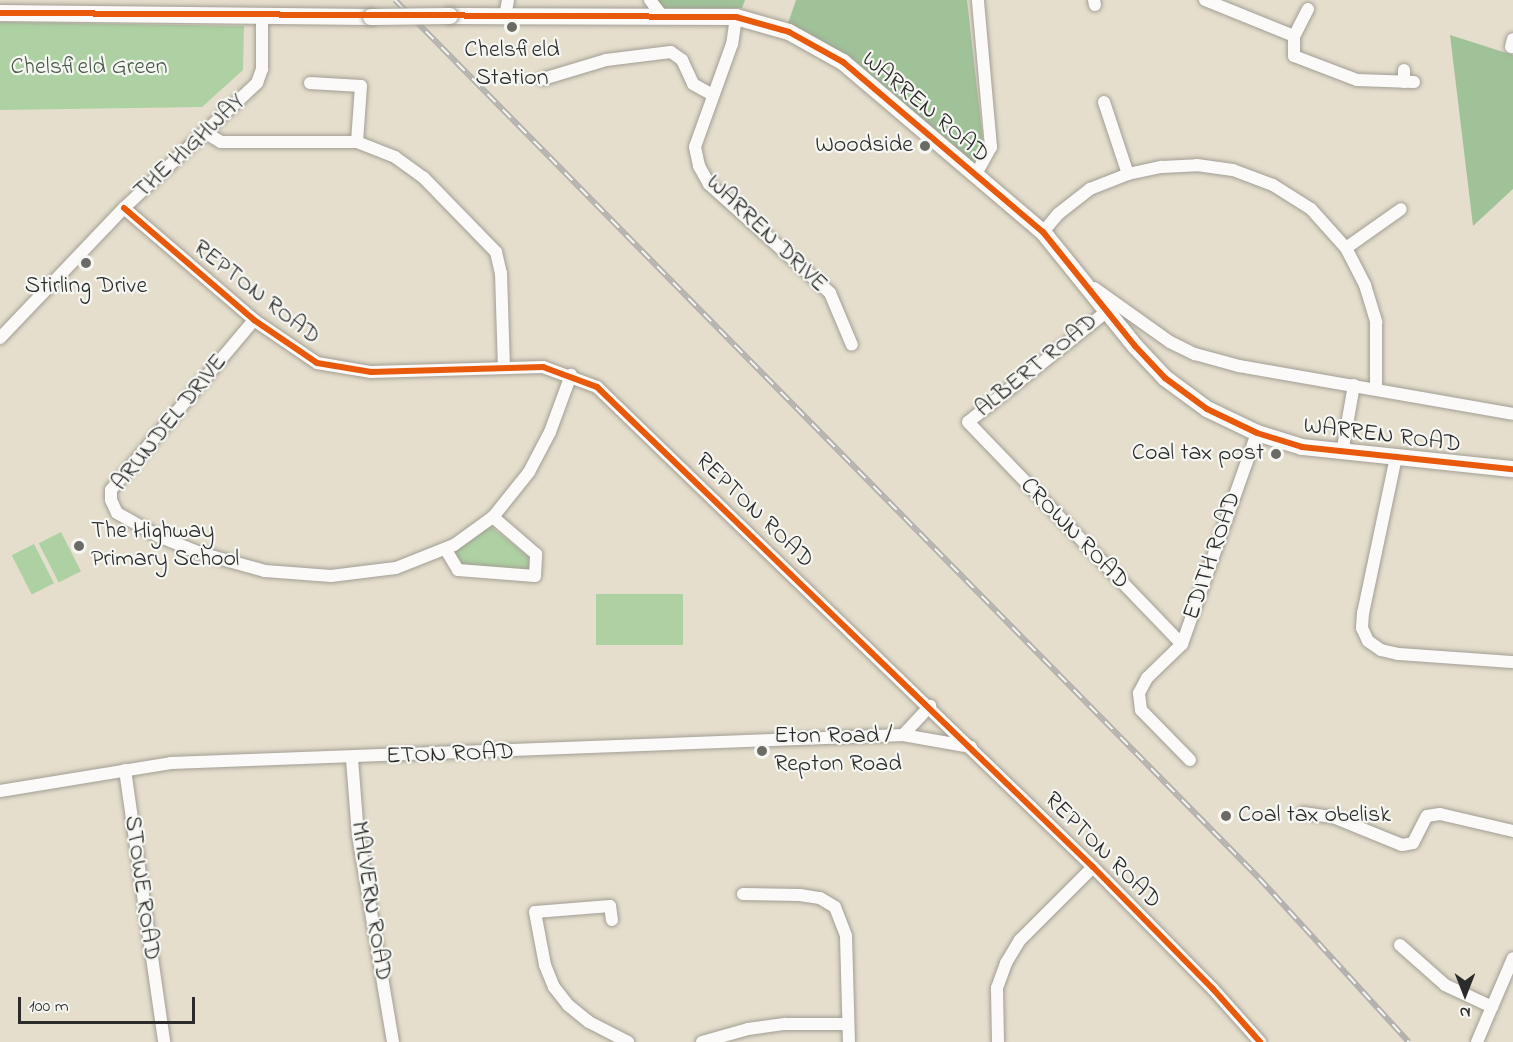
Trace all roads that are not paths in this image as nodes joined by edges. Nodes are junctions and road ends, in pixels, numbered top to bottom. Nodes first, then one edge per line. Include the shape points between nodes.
1 (650, 0) edge
2 (978, 0) edge
3 (1205, 0) edge
4 (507, 8) edge
5 (1308, 9) dead end
6 (0, 13) edge
7 (262, 15) junction
8 (662, 16) junction
9 (736, 17) junction
10 (1294, 36) junction
11 (1408, 78) dead end
12 (543, 79) dead end
13 (310, 83) dead end
14 (713, 95) junction
15 (1104, 102) dead end
16 (206, 133) junction
17 (357, 142) junction
18 (976, 174) junction
19 (1128, 174) junction
20 (124, 208) junction
21 (1401, 209) dead end
22 (1043, 232) junction
23 (1346, 248) junction
24 (1086, 282) junction
25 (1106, 312) junction
26 (254, 320) junction
27 (0, 339) edge
28 (852, 345) dead end
29 (504, 366) junction
30 (571, 375) junction
31 (1354, 385) junction
32 (1376, 388) junction
33 (1513, 414) edge
34 (968, 422) joint
35 (1257, 433) junction
36 (1342, 453) junction
37 (1396, 458) junction
38 (1513, 468) edge
39 (493, 517) junction
40 (446, 550) junction
41 (1182, 644) junction
42 (1513, 662) edge
43 (930, 706) junction
44 (903, 735) junction
45 (971, 747) junction
46 (352, 759) junction
47 (1190, 760) dead end
48 (125, 770) junction
49 (0, 791) edge
50 (1303, 813) dead end
51 (1513, 831) edge
52 (1093, 867) junction
53 (743, 894) dead end
54 (612, 920) dead end
55 (1400, 945) dead end
56 (1513, 958) edge
57 (1492, 1007) junction
58 (848, 1024) junction
59 (164, 1042) edge
60 (393, 1042) edge
61 (628, 1042) edge
62 (702, 1042) edge
63 (849, 1042) edge
64 (998, 1042) edge
65 (1260, 1042) edge
66 (1477, 1042) edge

1 - 8 street
2 - 18 street via 991,147
3 - 10 street
4 - 7 street, WARREN ROAD, bridge via 450,16
4 - 8 street, WARREN ROAD
5 - 10 street
6 - 7 street, WARREN ROAD
7 - 16 street, THE HIGHWAY via 262,69 257,83
8 - 9 street, WARREN ROAD
9 - 14 street, WARREN DRIVE via 732,44
9 - 18 street, WARREN ROAD via 789,32 843,62
10 - 11 street via 1294,56 1357,80
12 - 14 street via 606,60 671,52 682,60 693,84
13 - 17 street via 361,86
14 - 28 street, WARREN DRIVE via 695,147 709,184 830,293
15 - 19 street
16 - 17 street via 220,142
16 - 20 street, THE HIGHWAY
17 - 29 street via 395,157 423,177 496,252 501,273
18 - 22 street, WARREN ROAD
19 - 22 street via 1090,189 1058,214
19 - 23 street via 1162,166 1233,170 1273,185 1311,209
20 - 26 street, REPTON ROAD
20 - 27 street, THE HIGHWAY
21 - 23 street
22 - 24 street, WARREN ROAD
23 - 32 street via 1365,285 1376,322
24 - 25 street, WARREN ROAD
24 - 31 street, WARREN ROAD via 1170,342 1195,354 1239,366
25 - 34 street, ALBERT ROAD
25 - 35 street, WARREN ROAD via 1165,378 1208,409
26 - 29 street, REPTON ROAD via 293,350 317,363 346,370
26 - 40 street, ARUNDEL DRIVE via 111,490 117,513 189,549 265,571 331,576 396,568
29 - 30 street, REPTON ROAD via 543,368
30 - 39 street, ARUNDEL DRIVE via 550,432 529,472
30 - 43 street, REPTON ROAD via 597,387 623,409
31 - 32 street, WARREN ROAD
31 - 36 street, WARREN ROAD
32 - 33 street, WARREN ROAD
34 - 41 street, CROWN ROAD
35 - 36 street, WARREN ROAD via 1302,447
35 - 41 street, EDITH ROAD
36 - 37 street, WARREN ROAD
37 - 38 street, WARREN ROAD
37 - 42 street via 1363,613 1362,628 1368,640 1381,650 1398,654
39 - 40 street, ARUNDEL DRIVE
39 - 40 street via 536,554 535,576 458,570
41 - 47 street via 1147,678 1139,693 1141,710
43 - 44 street
43 - 45 street, REPTON ROAD
44 - 45 street, ETON ROAD
44 - 46 street, ETON ROAD
45 - 52 street, REPTON ROAD
46 - 48 street, ETON ROAD via 171,763
46 - 60 street, MALVERN ROAD via 358,835
48 - 49 street, ETON ROAD
48 - 59 street, STOWE ROAD
50 - 51 street via 1333,818 1402,845 1413,843 1427,816 1440,814
52 - 64 street via 1020,940 1006,963 997,988
52 - 65 street, REPTON ROAD
53 - 58 street via 800,895 819,898 836,908 846,936
54 - 61 street via 610,906 535,912 545,965 554,987 589,1022
55 - 57 street via 1445,985
56 - 57 street
57 - 66 street
58 - 62 street via 766,1027
58 - 63 street

